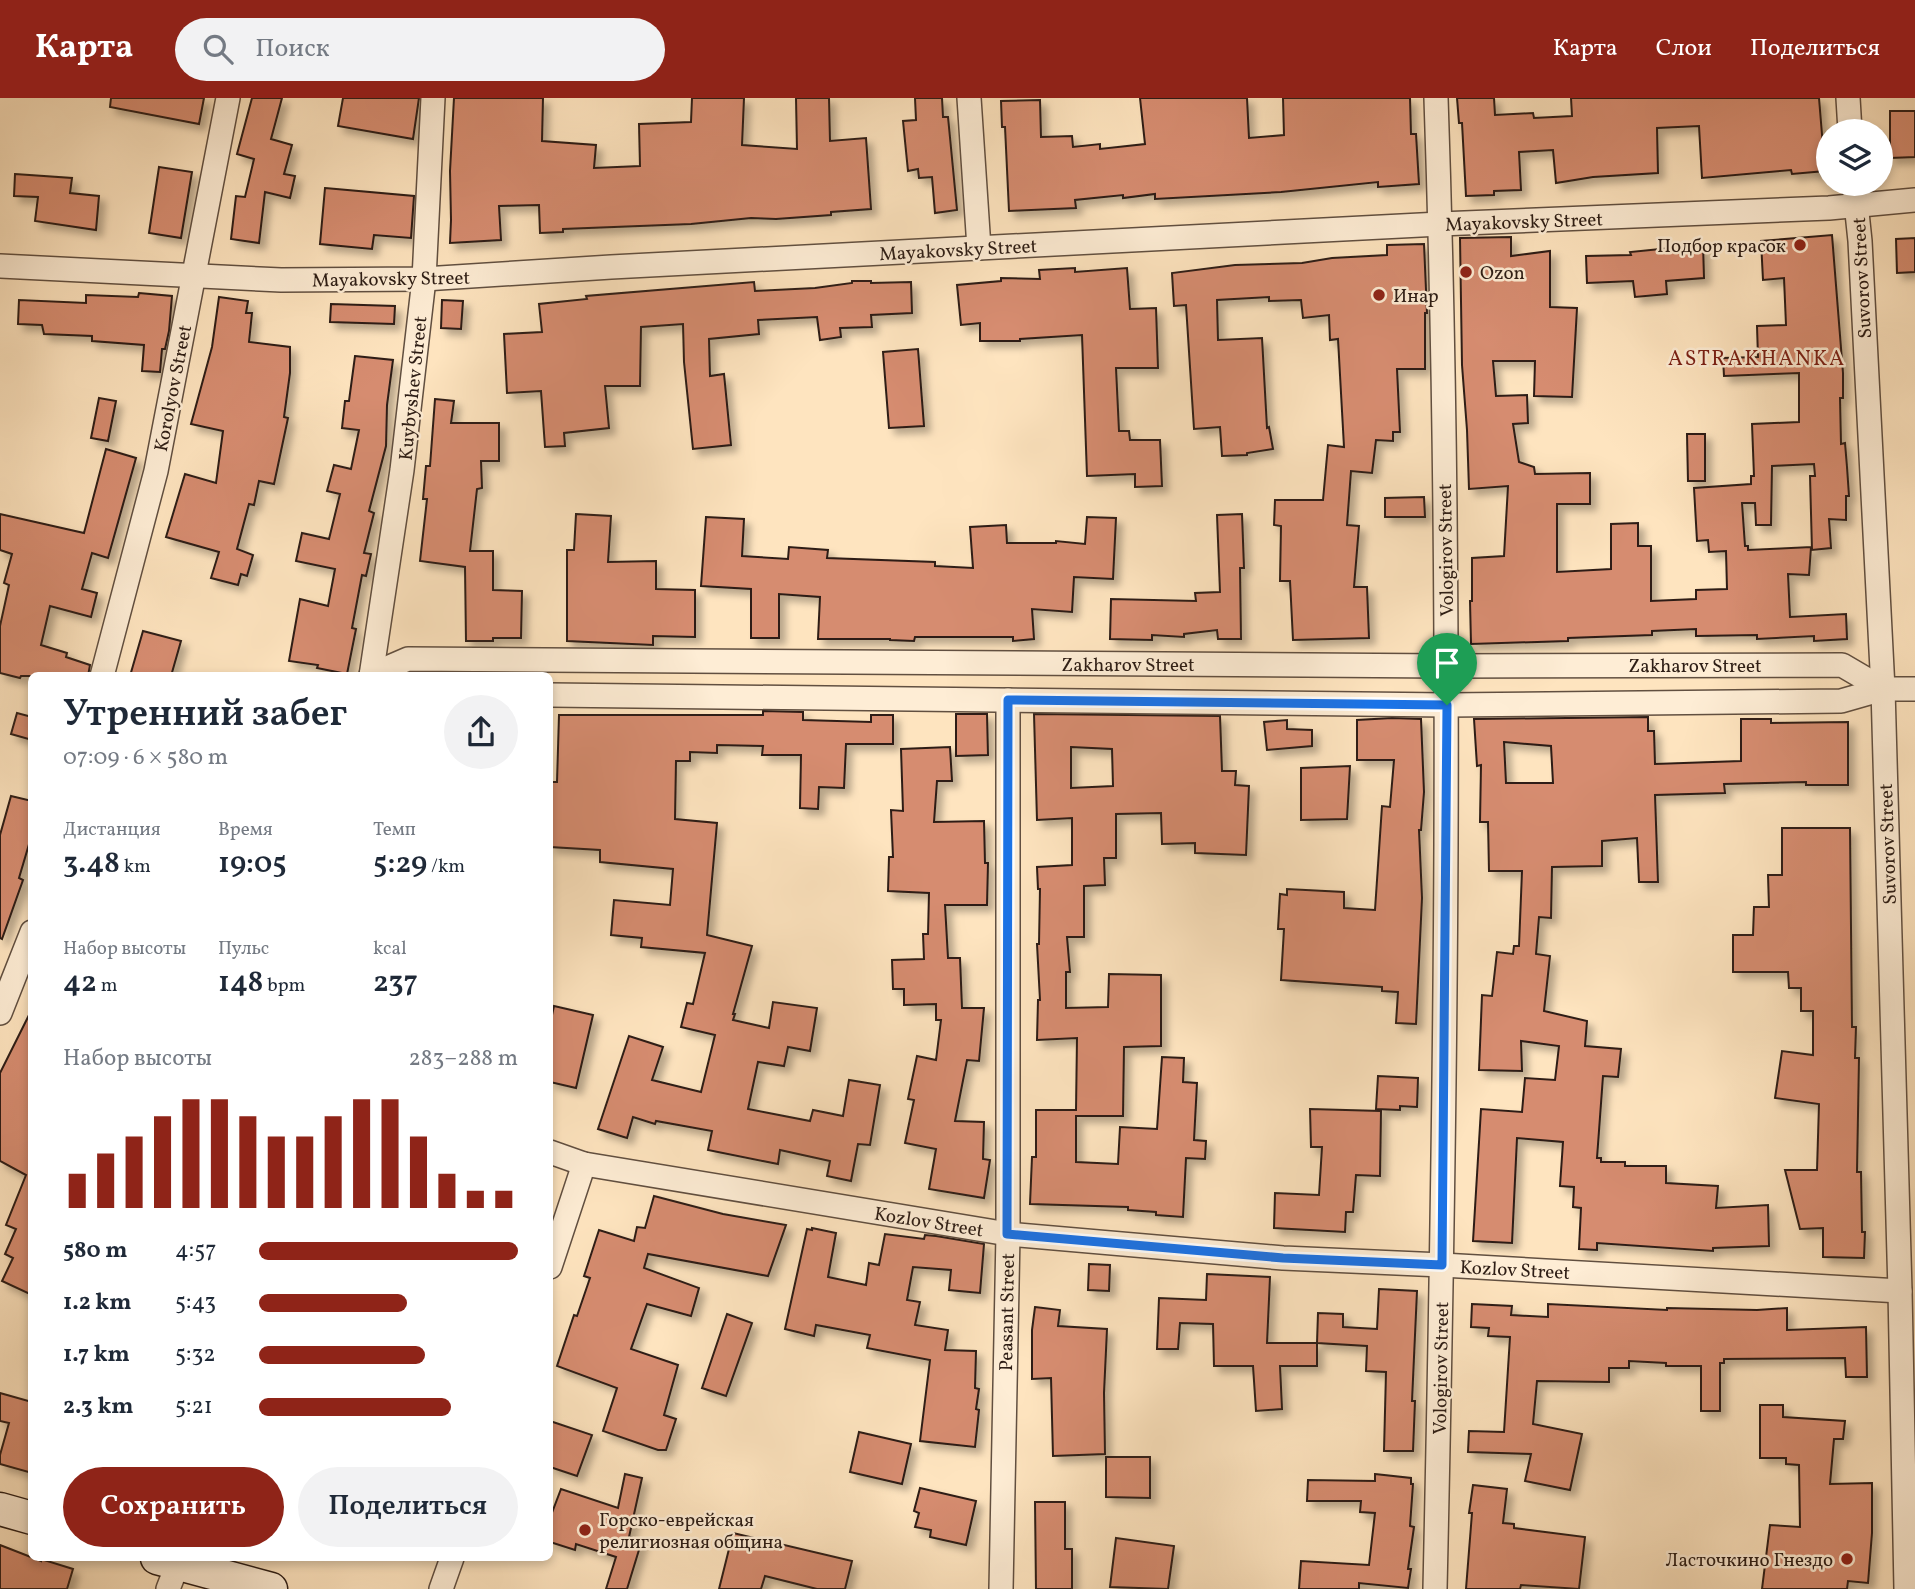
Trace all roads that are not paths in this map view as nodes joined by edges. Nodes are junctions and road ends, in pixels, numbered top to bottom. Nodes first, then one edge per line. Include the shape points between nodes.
1 (228, 98) edge
2 (433, 98) edge
3 (969, 98) edge
4 (1436, 98) edge
5 (1848, 98) edge
6 (1849, 119) edge
7 (1828, 196) edge
8 (1856, 196) edge
9 (1876, 196) edge
10 (1915, 200) edge
11 (1440, 224) junction
12 (979, 248) junction
13 (0, 266) edge
14 (194, 276) junction
15 (424, 279) junction
16 (1447, 666) junction
17 (103, 672) edge
18 (372, 672) edge
19 (379, 672) edge
20 (1883, 689) junction
21 (1915, 690) edge
22 (553, 695) edge
23 (1008, 700) junction
24 (1447, 705) junction
25 (28, 941) edge
26 (17, 966) edge
27 (0, 1013) edge
28 (553, 1153) edge
29 (584, 1164) junction
30 (1007, 1234) junction
31 (553, 1258) edge
32 (1442, 1265) junction
33 (1900, 1291) junction
34 (0, 1509) edge
35 (28, 1517) edge
36 (451, 1561) edge
37 (171, 1567) edge
38 (271, 1589) edge
39 (441, 1589) edge
40 (1001, 1589) edge
41 (1435, 1589) edge
42 (1906, 1589) edge

1 - 14 street, Korolyov Street
2 - 15 street, Kuybyshev Street
3 - 12 street
4 - 11 street, Vologirov Street
5 - 6 street
7 - 11 street, Mayakovsky Street
8 - 20 street, Suvorov Street
9 - 10 street, Mayakovsky Street
11 - 12 street, Mayakovsky Street
11 - 16 street, Vologirov Street
12 - 15 street, Mayakovsky Street
13 - 14 street, Mayakovsky Street
14 - 15 street, Mayakovsky Street
14 - 17 street, Korolyov Street via 156,471
15 - 18 street, Kuybyshev Street
16 - 19 street, Zakharov Street via 408,659
16 - 20 street, Zakharov Street via 1842,665
16 - 24 street, Vologirov Street
20 - 21 street, Zakharov Street
20 - 24 street, Zakharov Street via 1841,701
20 - 33 street, Suvorov Street
22 - 23 street, Zakharov Street
23 - 24 street, Zakharov Street
23 - 30 street, Peasant Street
24 - 32 street, Vologirov Street
25 - 26 street
26 - 27 street
28 - 29 street, Kozlov Street
29 - 30 street, Kozlov Street
29 - 31 street
30 - 32 street, Kozlov Street via 1283,1258
30 - 40 street, Peasant Street
32 - 33 street, Kozlov Street
32 - 41 street, Vologirov Street
33 - 42 street, Suvorov Street
34 - 35 main road
36 - 39 street
37 - 38 main road

